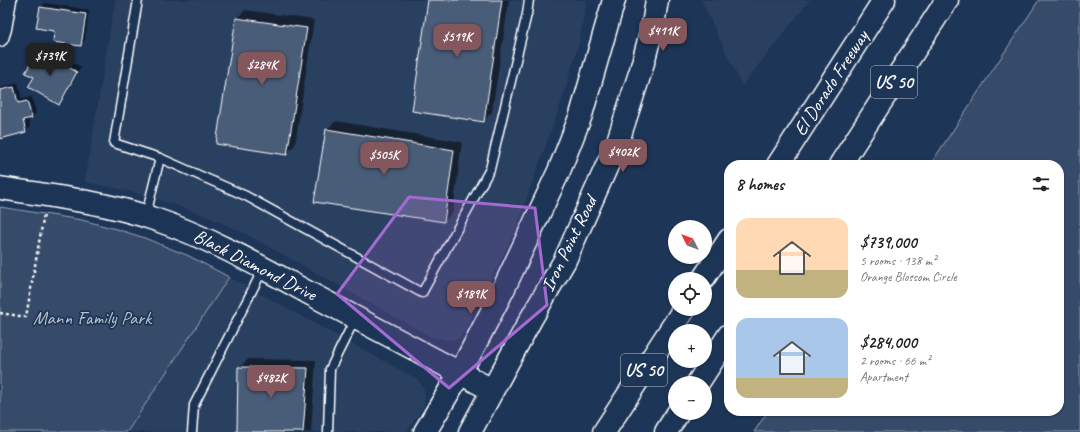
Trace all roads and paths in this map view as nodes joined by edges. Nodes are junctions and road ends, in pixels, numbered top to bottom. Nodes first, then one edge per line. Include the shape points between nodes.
1 (8, 0) edge
2 (138, 0) edge
3 (529, 0) edge
4 (614, 0) edge
5 (651, 0) edge
6 (657, 0) edge
7 (884, 0) edge
8 (948, 0) edge
9 (653, 25) junction
10 (0, 38) edge
11 (160, 158) junction
12 (781, 160) edge
13 (843, 160) edge
14 (0, 188) edge
15 (46, 195) junction
16 (146, 216) junction
17 (724, 248) edge
18 (263, 268) junction
19 (708, 272) edge
20 (0, 313) edge
21 (679, 316) edge
22 (355, 317) junction
23 (724, 343) edge
24 (460, 373) junction
25 (703, 376) edge
26 (492, 390) junction
27 (674, 420) edge
28 (192, 432) edge
29 (328, 432) edge
30 (425, 432) edge
31 (470, 432) edge
32 (604, 432) edge
33 (666, 432) edge

1 - 10 street via 4,29
2 - 11 lane via 114,143
3 - 11 lane via 490,169 422,292 246,196
4 - 24 main road, Iron Point Road via 581,115 559,171 503,290
5 - 9 main road
6 - 9 main road, Iron Point Road
7 - 12 main road, El Dorado Freeway / US 50
8 - 13 main road, US 50
9 - 26 main road, Iron Point Road via 618,141 565,260
11 - 16 lane
14 - 15 main road, Black Diamond Drive
15 - 16 main road, Black Diamond Drive via 87,201
15 - 20 path via 26,317
16 - 18 main road, Black Diamond Drive via 186,230
17 - 19 main road
18 - 22 main road, Black Diamond Drive
18 - 28 lane via 194,405
21 - 32 main road, US 50
22 - 24 main road, Black Diamond Drive
22 - 29 lane via 330,369
23 - 25 main road
24 - 26 main road, Black Diamond Drive
24 - 30 main road, Iron Point Road
26 - 31 main road, Iron Point Road
27 - 33 main road

